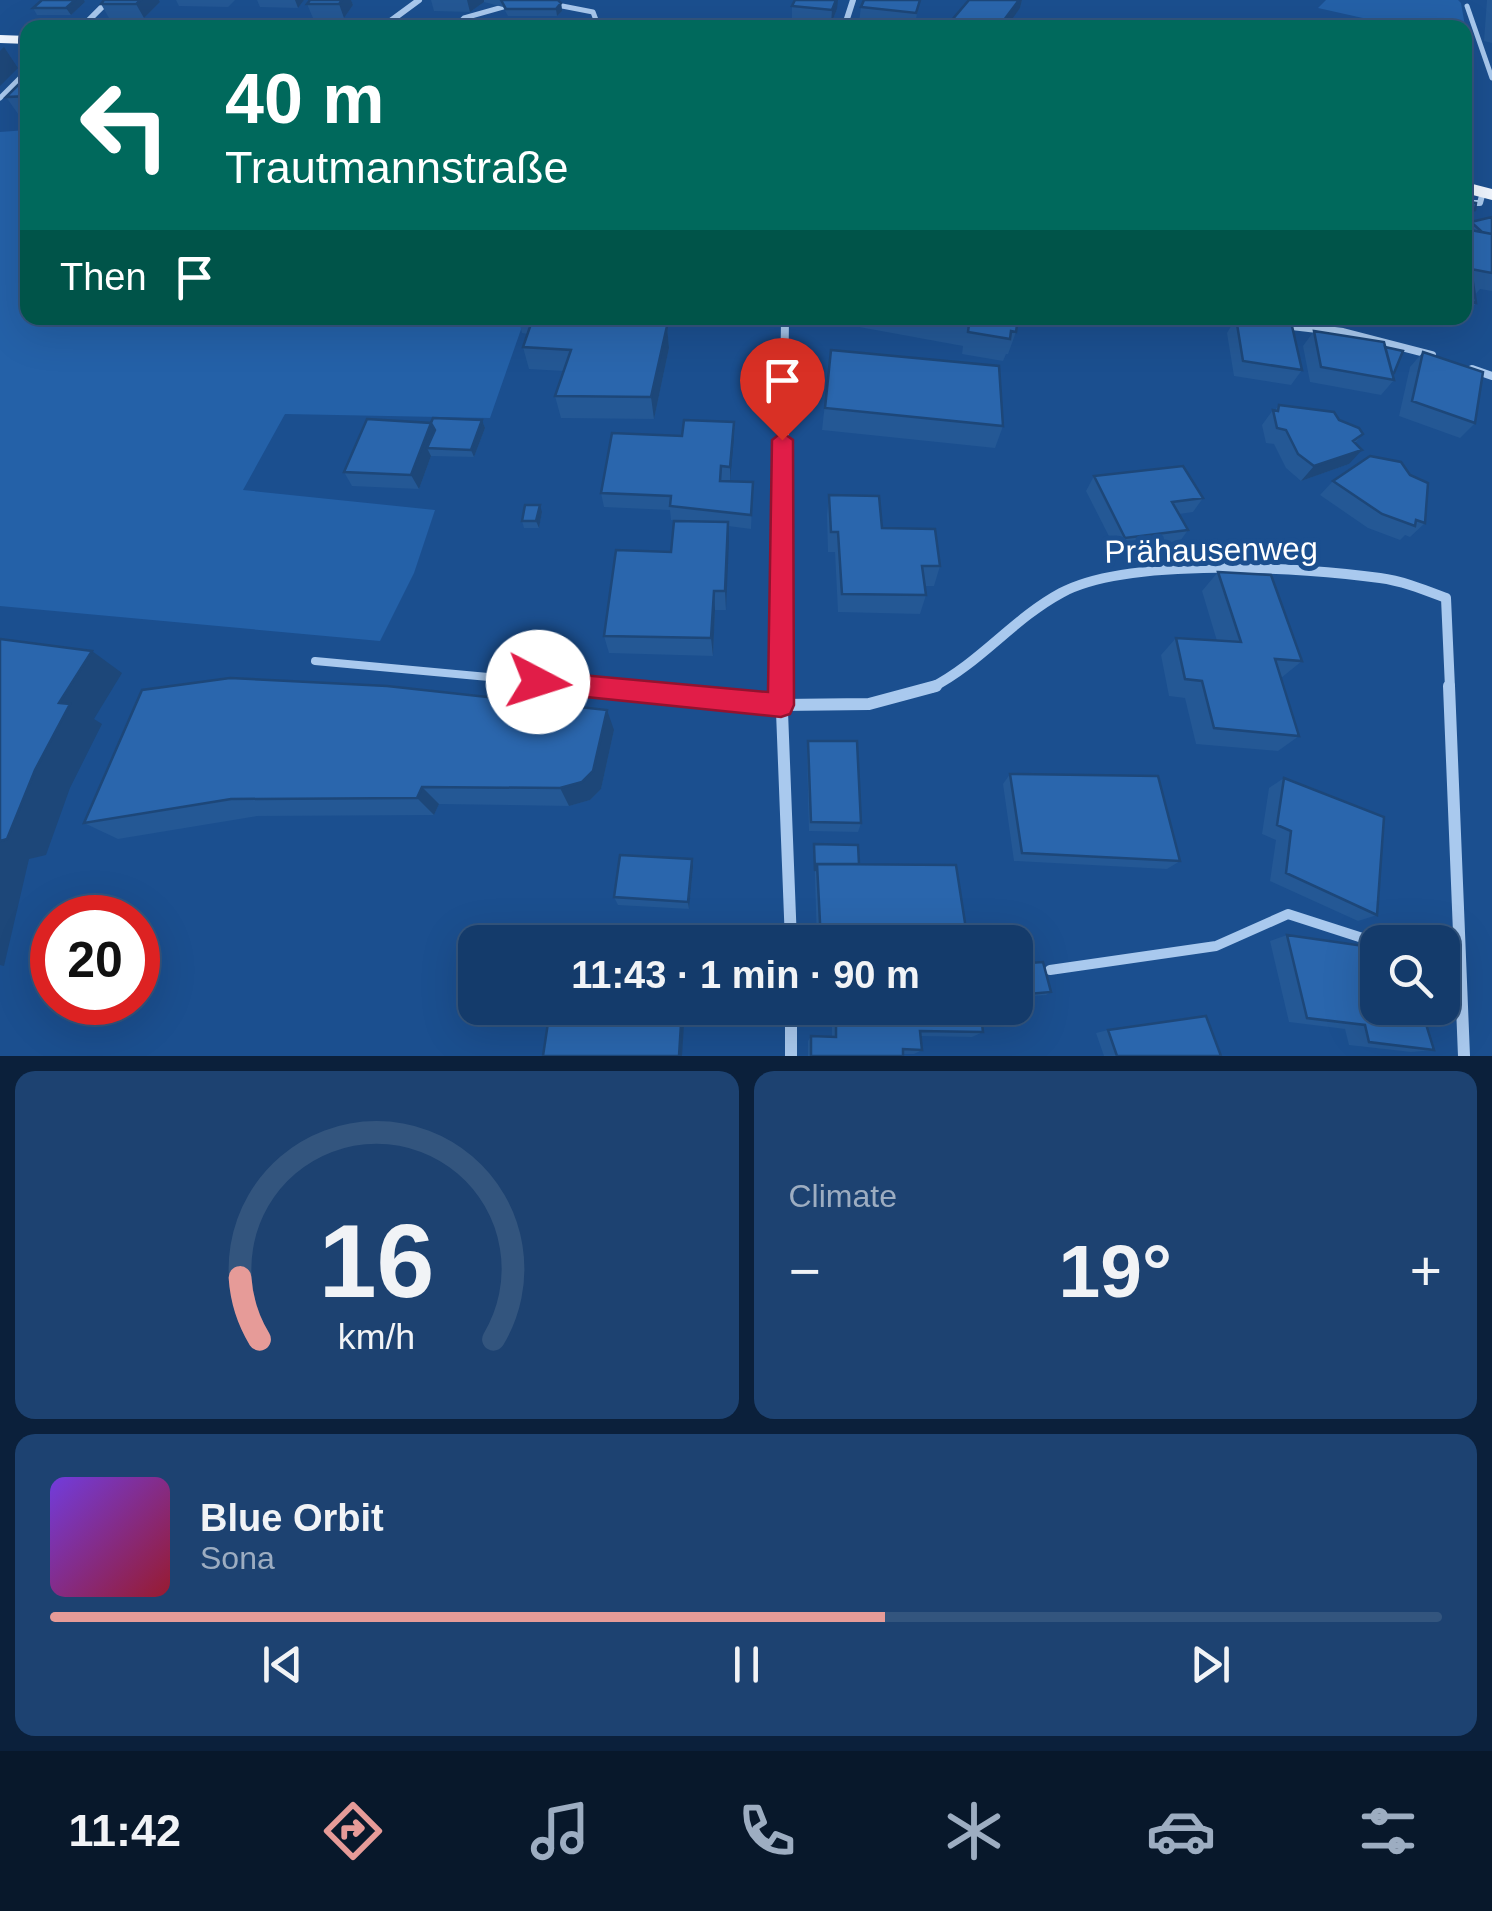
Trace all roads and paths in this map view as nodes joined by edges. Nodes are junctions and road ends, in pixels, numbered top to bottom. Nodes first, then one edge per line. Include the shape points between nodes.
1 (109, 0) edge
2 (420, 0) edge
3 (557, 5) edge
4 (1467, 6) dead end
5 (503, 7) edge
6 (89, 20) edge
7 (392, 20) edge
8 (462, 20) edge
9 (596, 20) edge
10 (1472, 20) edge
11 (1472, 20) edge
12 (20, 78) edge
13 (1492, 78) edge
14 (0, 98) edge
15 (785, 325) edge
16 (1276, 325) edge
17 (1437, 357) edge
18 (1456, 363) edge
19 (1492, 376) edge
20 (314, 662) dead end
21 (781, 705) junction
22 (790, 925) edge
23 (1458, 925) edge
24 (1360, 937) edge
25 (1460, 969) edge
26 (1050, 970) edge
27 (791, 1025) edge
28 (791, 1056) edge
29 (1464, 1056) edge

1 - 6 street
2 - 7 street
3 - 9 lane via 594,12
4 - 10 lane
5 - 8 lane
11 - 13 lane
12 - 14 lane
15 - 21 street
16 - 17 street via 1344,332
18 - 19 street
20 - 21 lane, Prähausenweg
21 - 22 street
21 - 23 street, Prähausenweg via 907,697 948,680 1048,599 1118,573 1342,574 1412,585 1446,598
24 - 26 lane via 1288,914 1216,946
25 - 29 street, Prähausenweg
27 - 28 street

